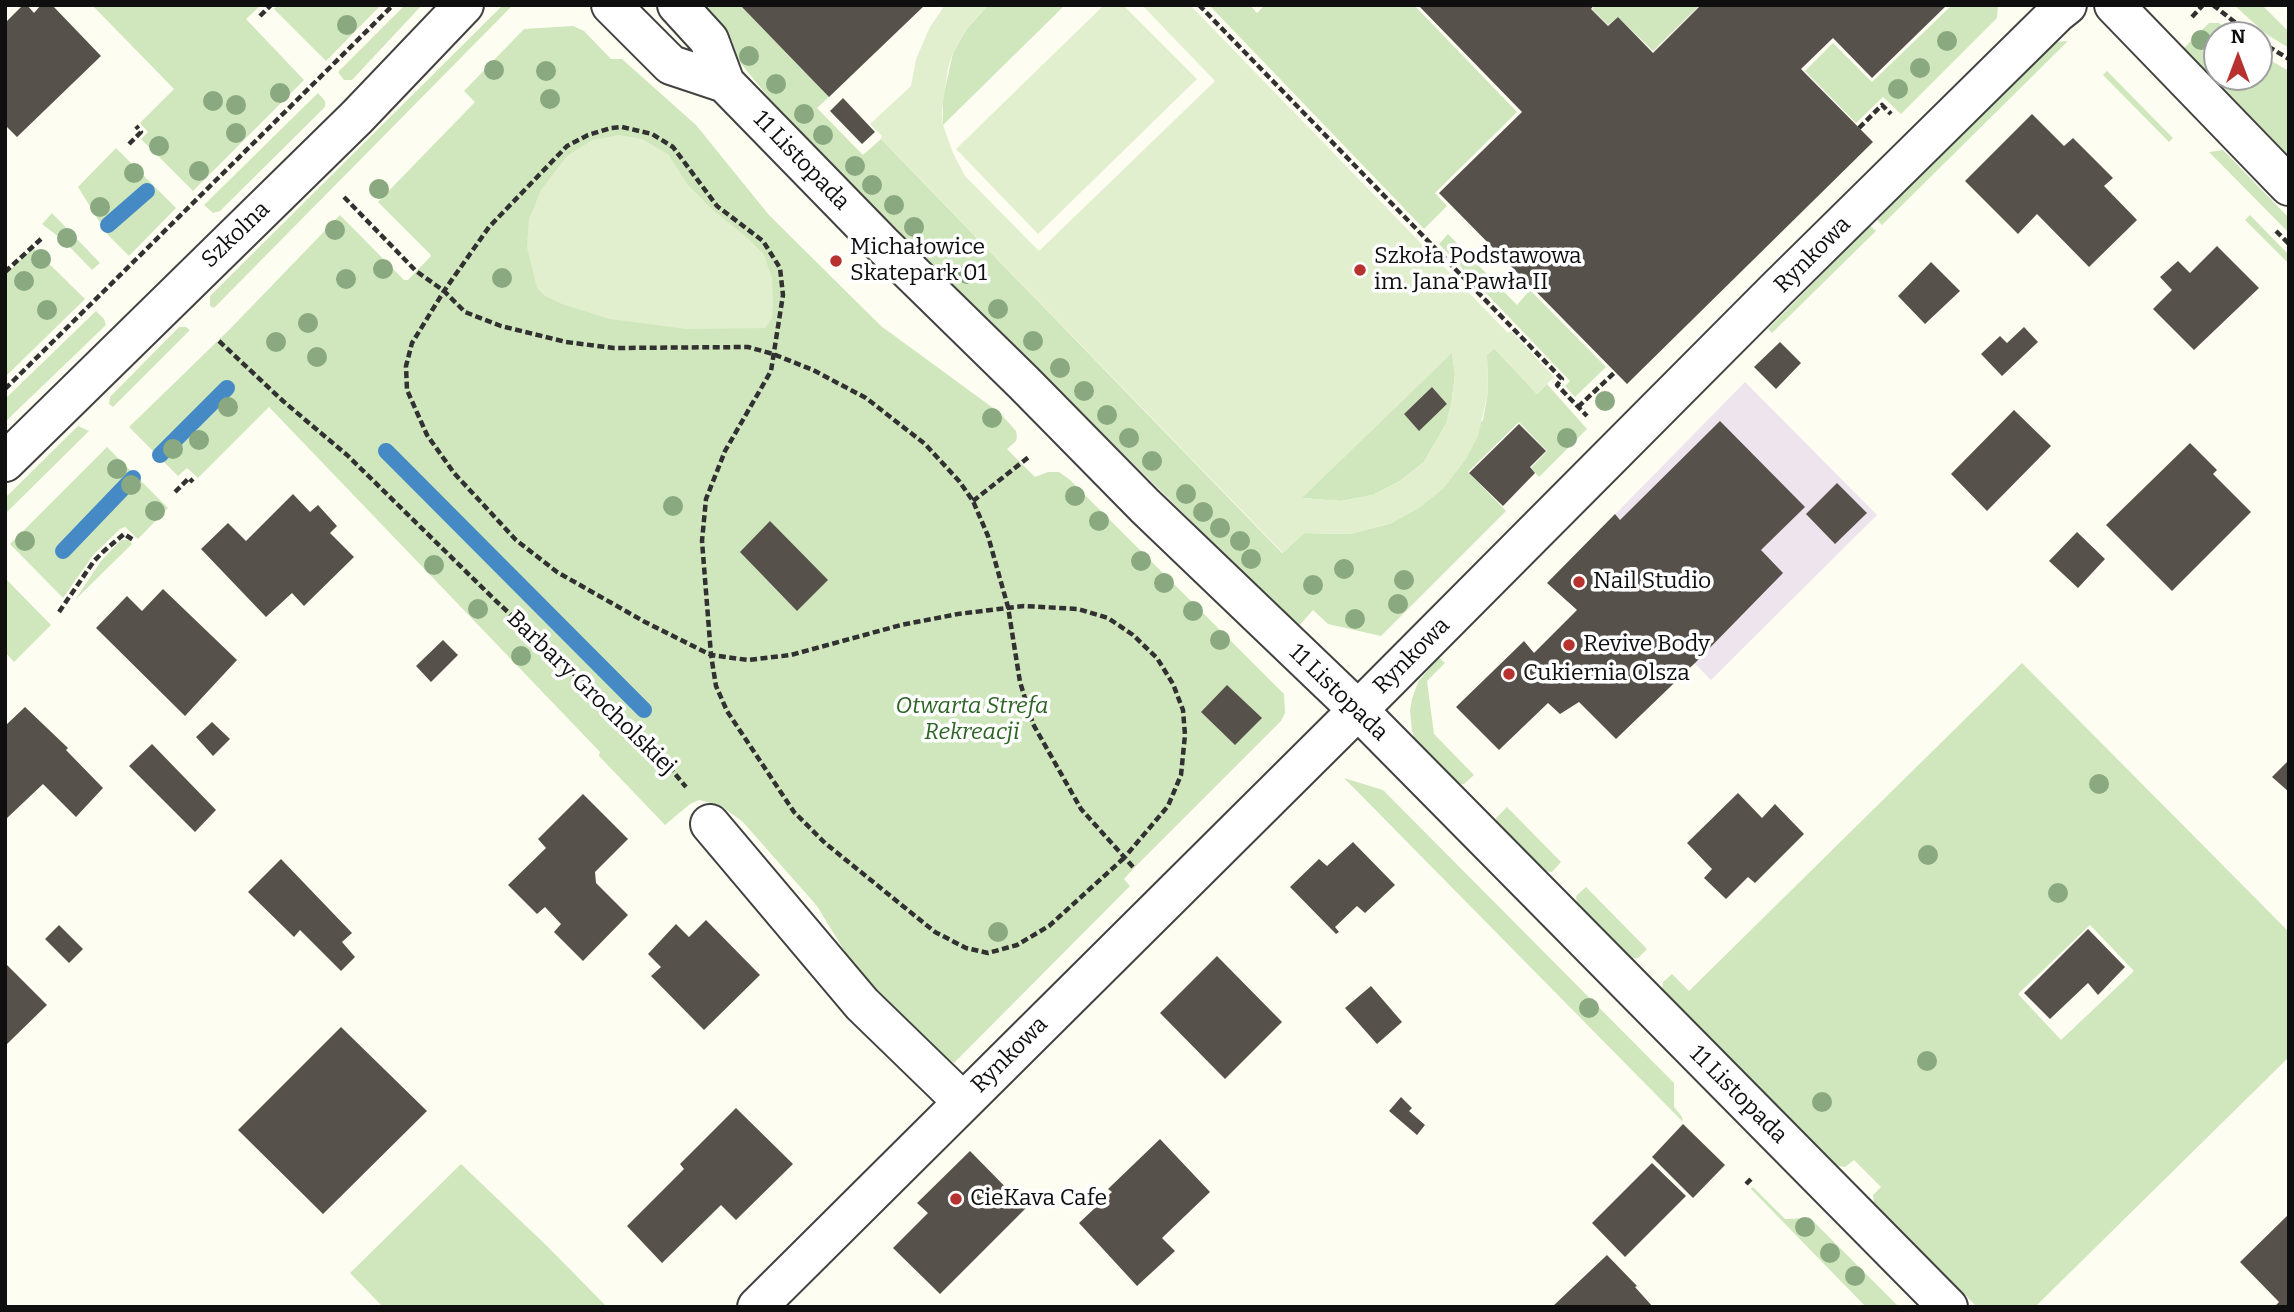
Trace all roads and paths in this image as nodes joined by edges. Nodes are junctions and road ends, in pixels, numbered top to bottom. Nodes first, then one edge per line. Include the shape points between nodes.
1 (271, 5) edge
2 (393, 5) edge
3 (464, 5) edge
4 (611, 5) edge
5 (677, 5) edge
6 (1199, 5) edge
7 (2067, 5) edge
8 (2114, 5) edge
9 (2213, 5) edge
10 (260, 16) dead end
11 (2233, 21) edge
12 (2273, 49) edge
13 (2289, 59) edge
14 (725, 83) junction
15 (1878, 111) dead end
16 (136, 126) dead end
17 (1859, 128) dead end
18 (129, 144) dead end
19 (2289, 186) edge
20 (344, 196) dead end
21 (41, 239) dead end
22 (5, 272) edge
23 (444, 291) junction
24 (219, 341) dead end
25 (773, 354) junction
26 (1615, 372) dead end
27 (5, 388) edge
28 (1578, 407) junction
29 (1594, 422) dead end
30 (1063, 423) junction
31 (5, 462) edge
32 (193, 482) dead end
33 (175, 492) dead end
34 (973, 501) junction
35 (135, 541) dead end
36 (1008, 607) junction
37 (60, 612) dead end
38 (711, 655) junction
39 (1358, 710) junction
40 (710, 824) joint
41 (1125, 858) junction
42 (1140, 874) dead end
43 (963, 1102) junction
44 (1752, 1178) dead end
45 (1746, 1184) dead end
46 (757, 1307) edge
47 (1948, 1307) edge

1 - 10 path
2 - 27 path
3 - 31 street, Szkolna via 358,117
4 - 14 street, 11 Listopada via 671,65
5 - 14 street, 11 Listopada via 709,40
6 - 28 path via 1562,379 1556,385
7 - 39 street, Rynkowa
8 - 19 street
9 - 11 path
12 - 13 path
14 - 30 street, 11 Listopada
15 - 17 path
16 - 18 path via 141,132
20 - 23 path via 416,271
21 - 22 path
23 - 25 path via 465,312 566,342 614,348 748,347
23 - 25 path via 489,228 567,145 611,128 643,131 673,147 717,206 763,240 780,268 782,295
23 - 38 path via 412,343 406,366 407,390 427,435 454,473 516,540 557,572
24 - 40 path, Barbary Grocholskiej via 347,455 656,750
25 - 34 path via 866,398 925,444
25 - 38 path via 771,371 725,451 706,499 702,541
26 - 28 path
28 - 29 path
30 - 34 path via 1022,464
30 - 39 street, 11 Listopada
32 - 33 path via 189,478
34 - 36 path
35 - 37 path via 124,534 112,543 94,561
36 - 38 path via 901,625 790,655 748,660
36 - 41 path via 1020,682 1033,724 1081,809
36 - 41 path via 1078,609 1108,618 1157,658 1173,684 1183,710 1181,775 1168,806
38 - 41 path via 716,686 727,711 794,812 825,843 955,944 988,953 1017,945 1049,926
39 - 43 street, Rynkowa
39 - 47 street, 11 Listopada
40 - 43 street via 862,1004
41 - 42 path
43 - 46 street, Rynkowa
44 - 45 path

